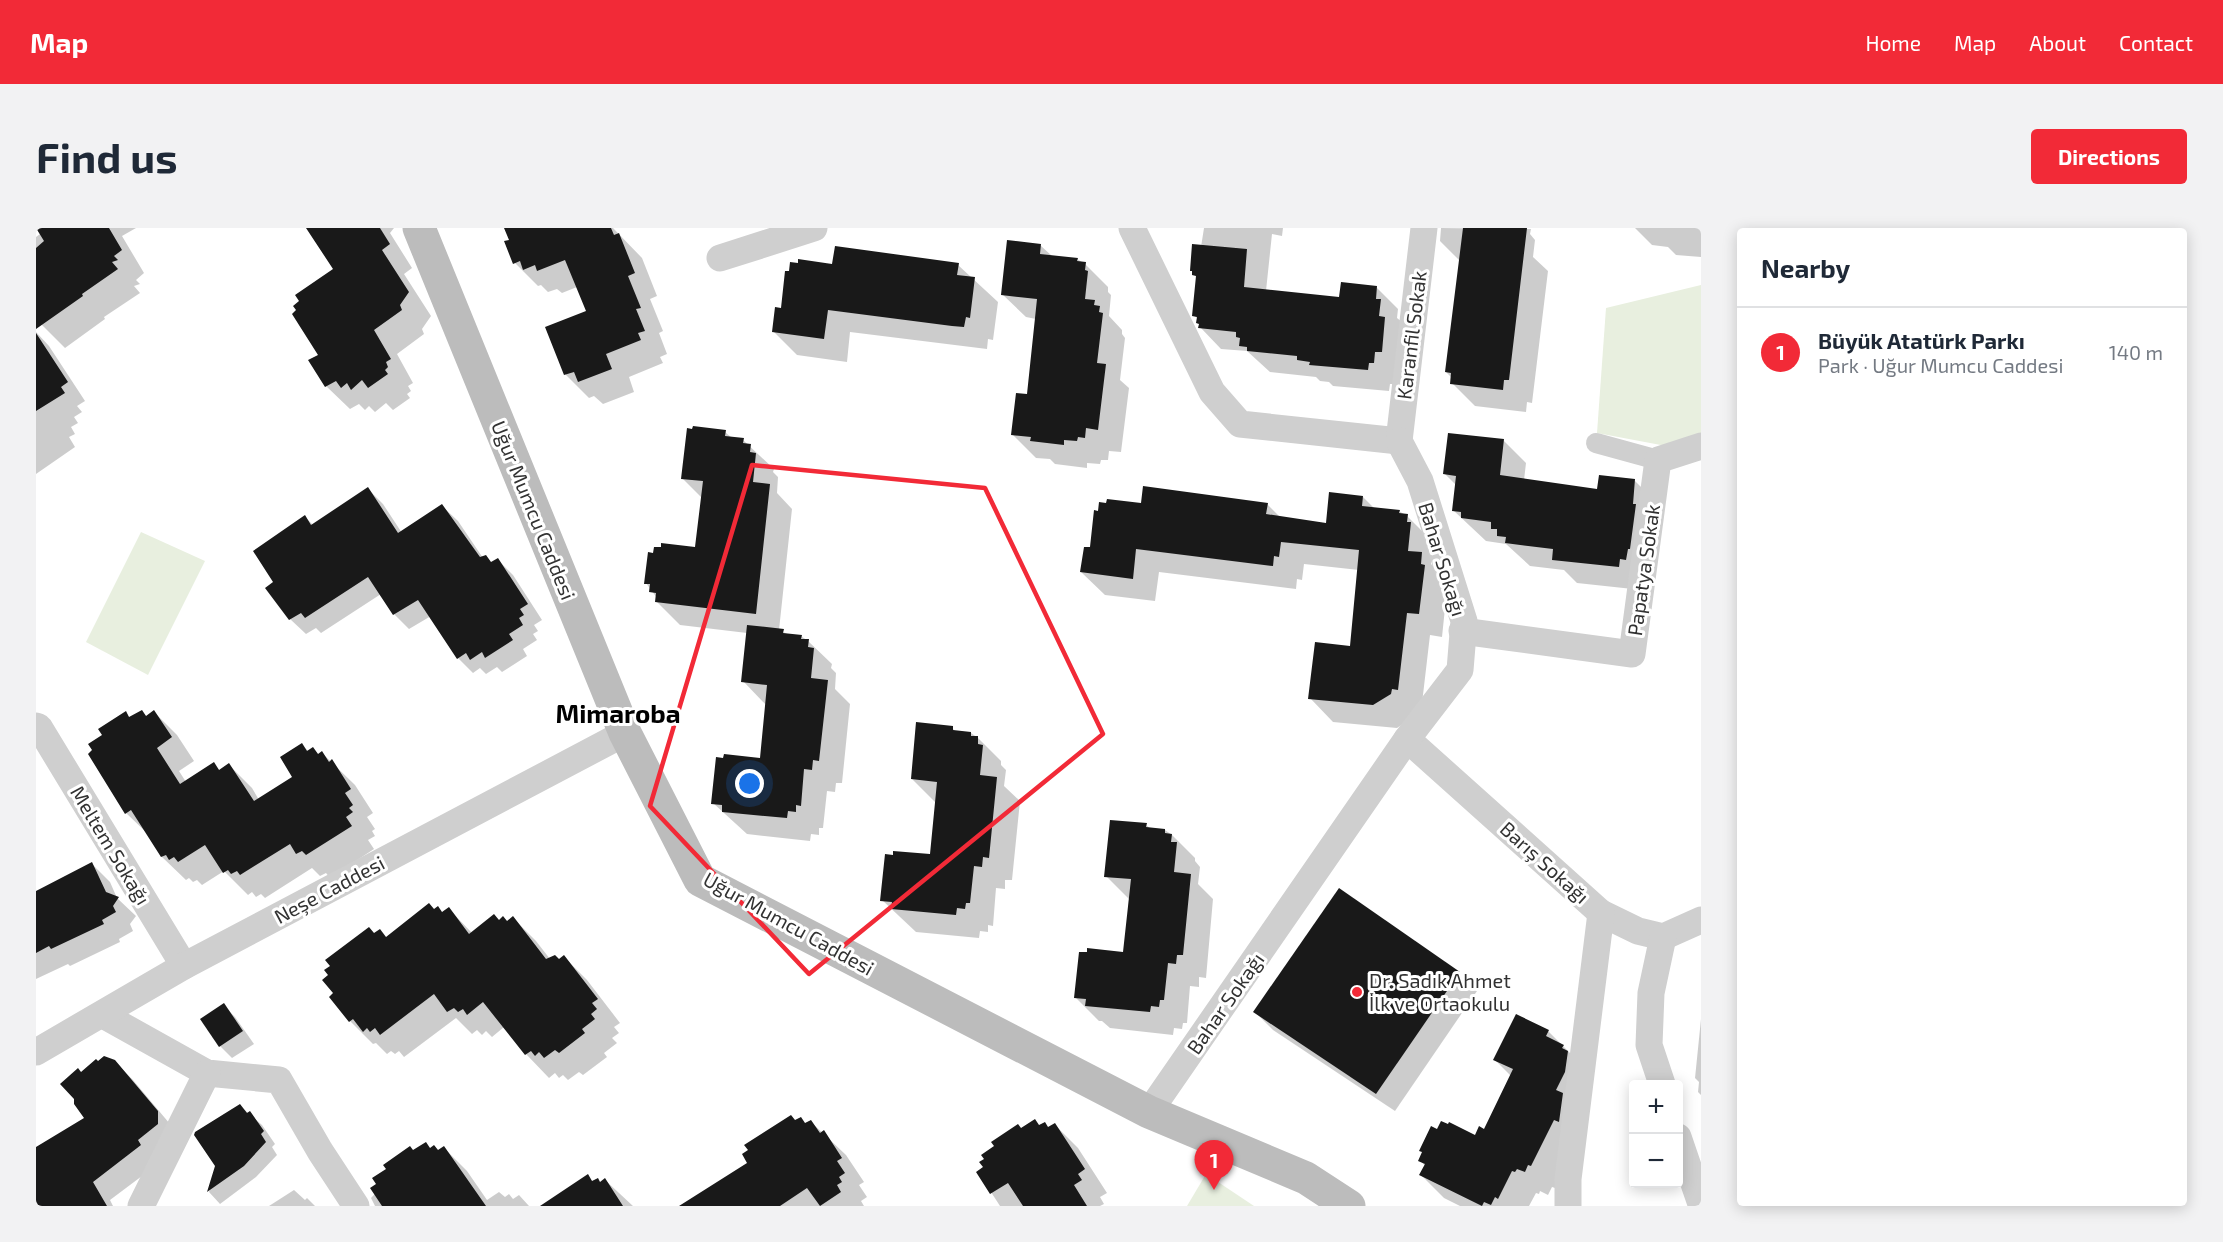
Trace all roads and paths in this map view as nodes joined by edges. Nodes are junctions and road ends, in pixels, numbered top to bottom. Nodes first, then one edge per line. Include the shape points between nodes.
1 (419, 228) edge
2 (814, 228) edge
3 (1132, 228) edge
4 (1424, 228) edge
5 (720, 258) dead end
6 (1399, 441) junction
7 (1596, 443) dead end
8 (1701, 446) edge
9 (1658, 460) junction
10 (1462, 631) junction
11 (36, 726) edge
12 (625, 733) junction
13 (1407, 739) junction
14 (1601, 913) junction
15 (1701, 920) edge
16 (1663, 938) junction
17 (184, 966) junction
18 (103, 1015) junction
19 (36, 1052) edge
20 (207, 1072) junction
21 (1661, 1080) edge
22 (1149, 1112) junction
23 (1683, 1152) edge
24 (1701, 1204) edge
25 (141, 1206) edge
26 (356, 1206) edge
27 (1349, 1206) edge
28 (1568, 1206) edge

1 - 12 main road, Uğur Mumcu Caddesi
2 - 5 street
3 - 6 street via 1212,392 1240,424
4 - 6 street, Karanfil Sokak
6 - 10 street, Bahar Sokağı via 1420,481 1464,621
7 - 9 street
8 - 9 street
9 - 10 street, Papatya Sokak via 1632,654
10 - 13 street, Bahar Sokağı via 1460,670
11 - 17 street, Meltem Sokağı
12 - 17 street, Neşe Caddesi
12 - 22 main road, Uğur Mumcu Caddesi via 700,880
13 - 14 street, Barış Sokağı
13 - 22 street, Bahar Sokağı
14 - 16 street, Barış Sokağı
14 - 28 street via 1568,1179
15 - 16 street
16 - 21 street via 1651,993 1649,1045
17 - 18 street, Neşe Caddesi
18 - 19 street, Neşe Caddesi
18 - 20 street
20 - 25 street
20 - 26 street via 279,1080
22 - 27 main road, Uğur Mumcu Caddesi via 1306,1178
23 - 24 street

